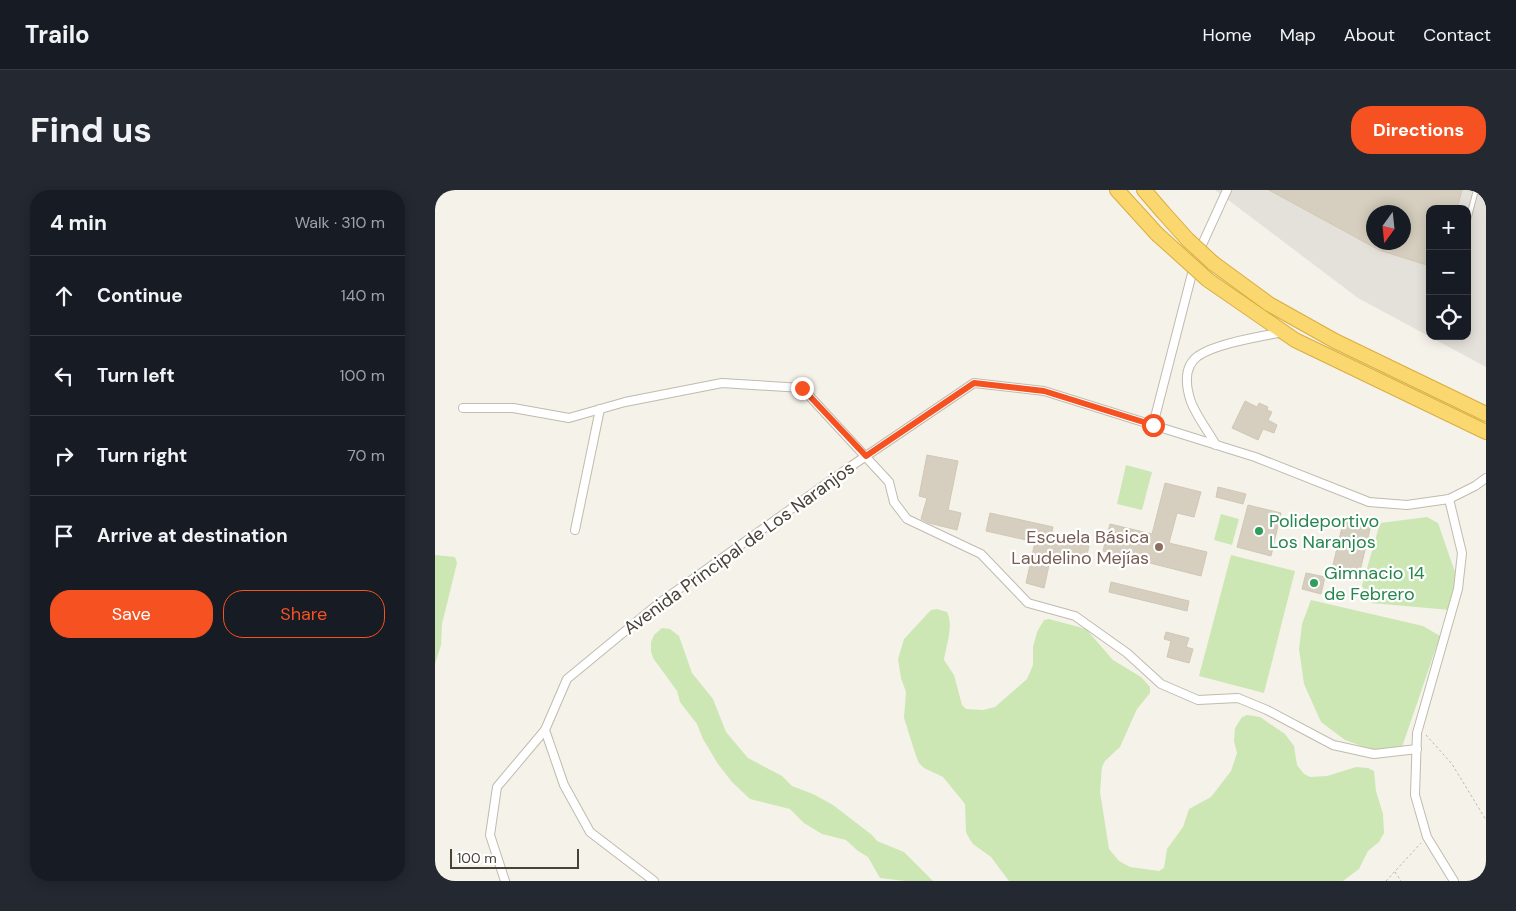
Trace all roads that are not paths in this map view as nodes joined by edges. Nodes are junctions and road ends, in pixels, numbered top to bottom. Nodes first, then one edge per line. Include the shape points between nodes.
1 (1117, 190) edge
2 (1144, 190) edge
3 (1227, 190) edge
4 (1476, 190) edge
5 (1471, 209) edge
6 (1284, 332) junction
7 (463, 408) dead end
8 (600, 409) junction
9 (1486, 414) edge
10 (1153, 425) junction
11 (1484, 432) edge
12 (1216, 445) junction
13 (866, 456) junction
14 (1486, 478) edge
15 (1449, 499) junction
16 (575, 530) dead end
17 (545, 730) junction
18 (1417, 750) junction
19 (505, 881) edge
20 (654, 881) edge
21 (1454, 881) edge

1 - 6 highway, bridge via 1157,234 1209,280
2 - 9 highway, bridge via 1213,263 1269,304
3 - 10 street via 1196,258
4 - 5 lane
6 - 11 highway
6 - 12 street via 1223,346 1197,357 1191,366 1186,380 1192,404
7 - 8 street via 513,408 569,418
8 - 13 street via 722,383 802,388
8 - 16 street
10 - 12 street, Avenida Principal de Los Naranjos
10 - 13 street, Avenida Principal de Los Naranjos via 1044,391 974,383
12 - 15 street, Avenida Principal de Los Naranjos via 1369,502 1407,505
13 - 17 street, Avenida Principal de Los Naranjos via 658,604 567,679
13 - 18 street via 889,482 893,502 907,519 981,554 1028,603 1075,616 1161,684 1198,700 1238,698 1333,745 1374,754
14 - 15 street, Avenida Principal de Los Naranjos
15 - 18 street via 1463,553 1457,589 1419,727
17 - 19 street, Avenida Principal de Los Naranjos via 497,787 490,835
17 - 20 street via 564,786 590,832
18 - 21 street via 1415,795 1427,837

